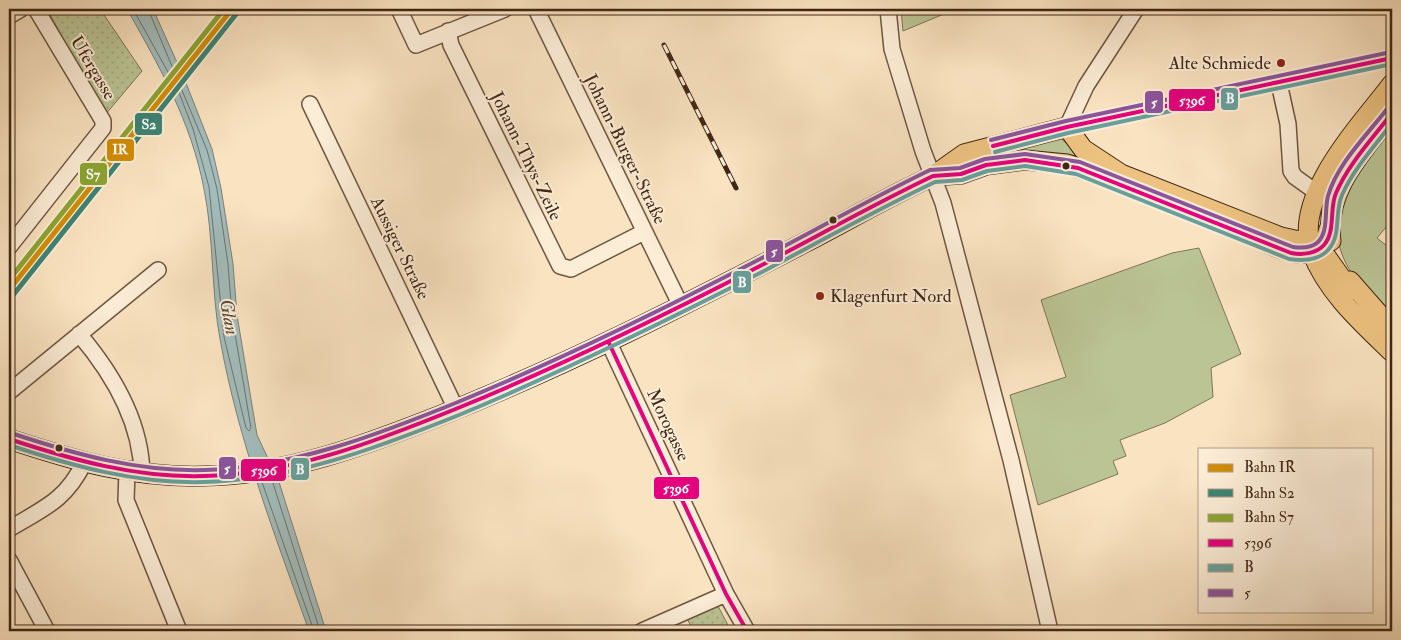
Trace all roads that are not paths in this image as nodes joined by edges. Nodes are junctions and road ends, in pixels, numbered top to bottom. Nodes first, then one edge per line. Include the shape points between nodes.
1 (21, 9) edge
2 (36, 9) edge
3 (399, 9) edge
4 (505, 9) edge
5 (536, 9) edge
6 (888, 9) edge
7 (1136, 9) edge
8 (9, 16) edge
9 (448, 31) junction
10 (1392, 58) edge
11 (1279, 82) junction
12 (1392, 84) edge
13 (310, 104) dead end
14 (1392, 113) edge
15 (1067, 127) junction
16 (933, 176) junction
17 (1316, 192) junction
18 (644, 232) junction
19 (1320, 245) junction
20 (9, 246) edge
21 (158, 270) dead end
22 (681, 306) junction
23 (1392, 329) edge
24 (79, 334) junction
25 (609, 343) junction
26 (1392, 352) edge
27 (9, 392) edge
28 (456, 409) junction
29 (9, 439) edge
30 (84, 463) junction
31 (135, 473) junction
32 (9, 529) edge
33 (9, 560) edge
34 (726, 594) junction
35 (47, 631) edge
36 (179, 631) edge
37 (642, 631) edge
38 (746, 631) edge
39 (1050, 631) edge

1 - 8 street
2 - 20 street, Ufergasse via 103,121 103,128
3 - 9 street via 416,45
4 - 9 street
5 - 18 street, Johann-Burger-Straße
6 - 16 street via 892,49
7 - 15 street via 1086,86
9 - 18 street, Johann-Thys-Zeile via 451,45 560,266 571,268
10 - 11 street
11 - 15 street
11 - 17 street via 1288,124 1291,171
12 - 17 main road via 1330,166
13 - 28 street, Aussiger Straße
14 - 19 main road via 1346,175 1336,194
15 - 16 main road via 964,154
15 - 19 main road via 1083,149 1122,174 1280,237
16 - 19 main road via 961,174 1004,162 1025,160 1067,164 1291,253 1300,255
16 - 22 main road
16 - 39 street via 1011,460
17 - 19 main road via 1309,220
18 - 22 street, Johann-Burger-Straße
19 - 23 main road via 1335,254 1356,290
19 - 26 main road via 1343,301
21 - 24 street
22 - 25 main road
24 - 27 street
24 - 31 street via 102,363 131,417 141,457
25 - 28 main road
25 - 34 street, Morogasse
28 - 31 main road via 358,447 290,466 203,476
29 - 30 main road
30 - 31 main road
30 - 32 street via 60,498
31 - 36 street via 126,500
33 - 35 street
34 - 37 street
34 - 38 street, Morogasse

